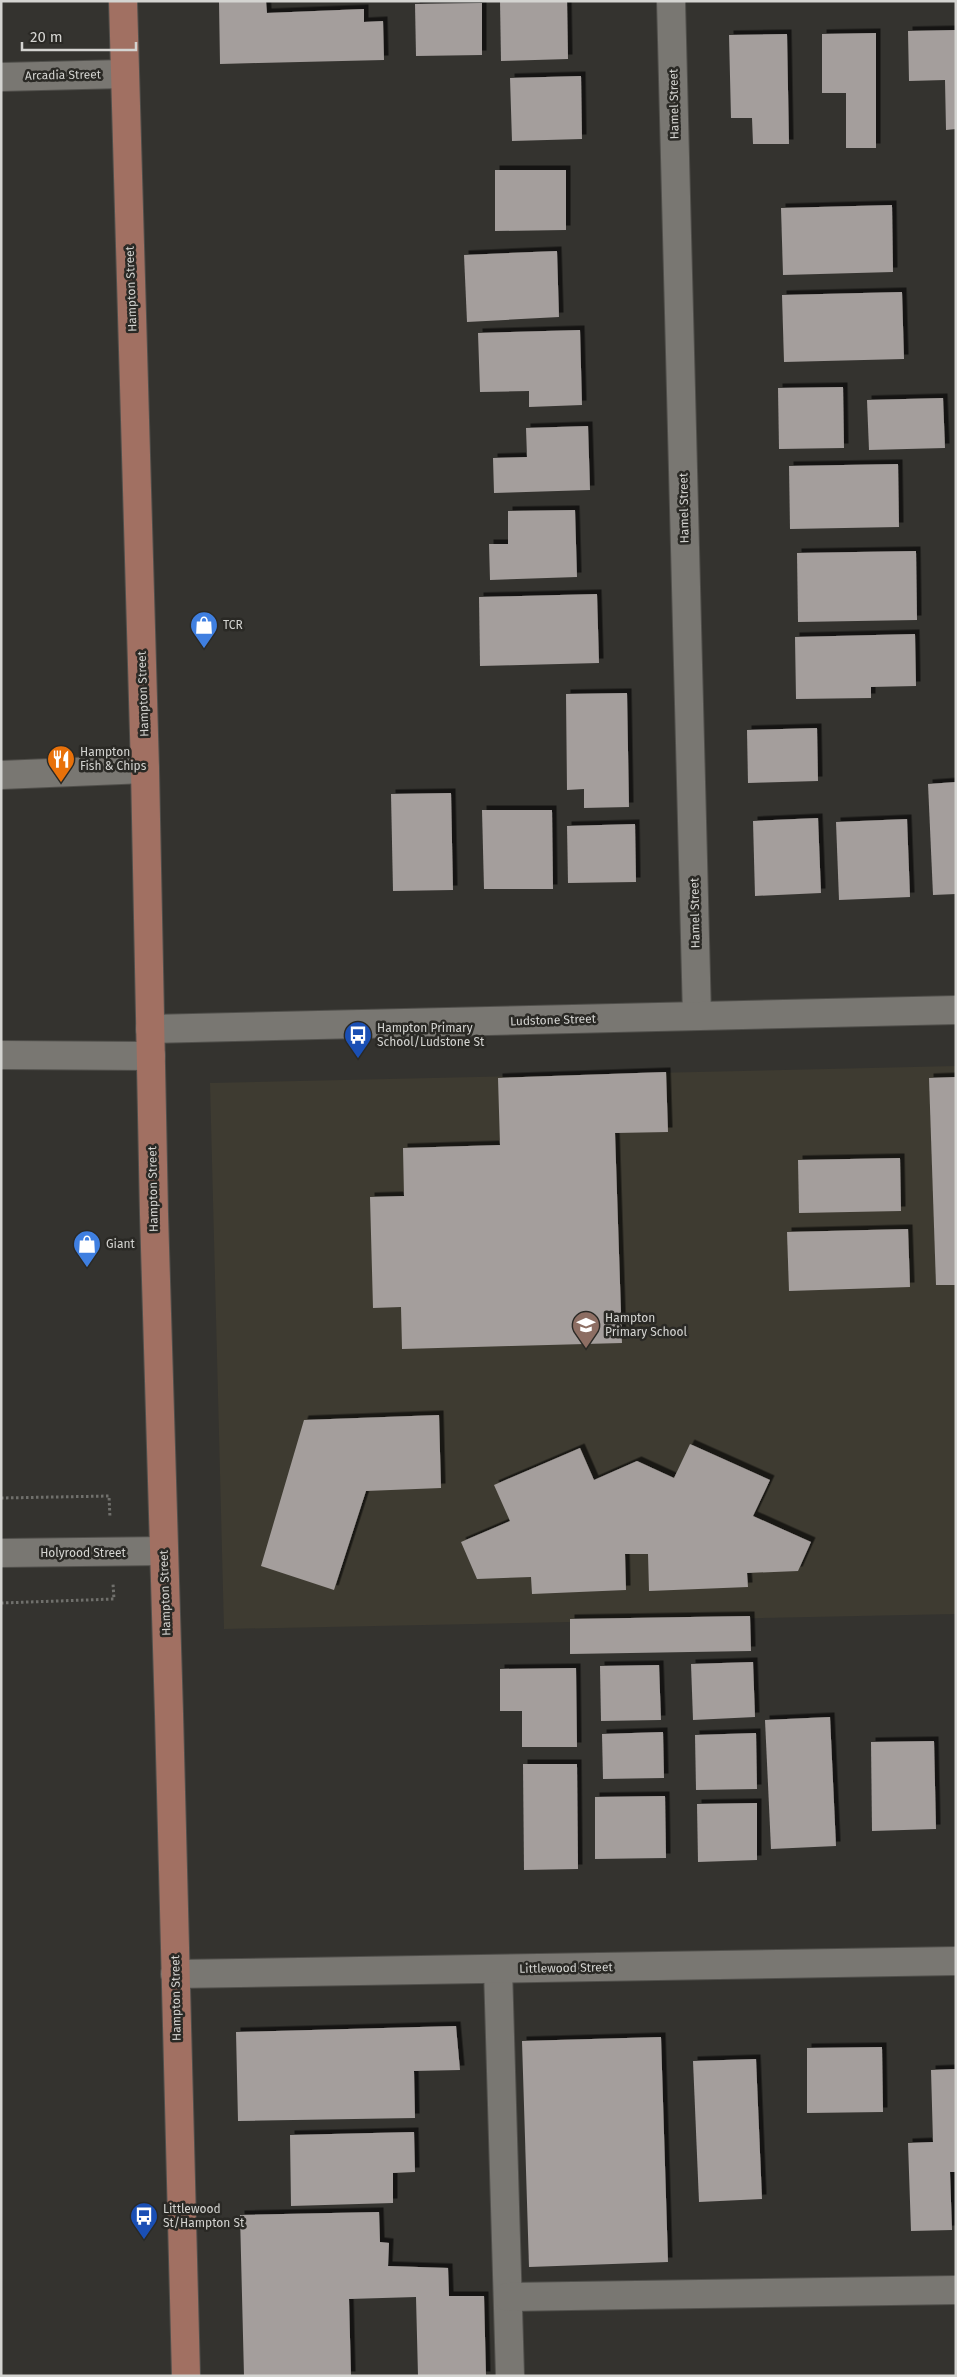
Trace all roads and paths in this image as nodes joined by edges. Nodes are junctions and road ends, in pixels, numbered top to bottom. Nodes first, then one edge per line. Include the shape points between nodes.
1 (123, 1) edge
2 (671, 1) edge
3 (124, 74) junction
4 (1, 77) edge
5 (146, 769) junction
6 (1, 775) edge
7 (956, 1010) edge
8 (698, 1016) junction
9 (150, 1029) junction
10 (1, 1055) edge
11 (151, 1056) junction
12 (109, 1496) dead end
13 (1, 1498) edge
14 (164, 1551) junction
15 (1, 1553) edge
16 (114, 1599) dead end
17 (1, 1603) edge
18 (956, 1961) edge
19 (498, 1969) junction
20 (176, 1974) junction
21 (956, 2290) edge
22 (508, 2297) junction
23 (186, 2376) edge
24 (510, 2376) edge

1 - 3 main road, Hampton Street
2 - 8 street, Hamel Street
3 - 4 street, Arcadia Street
3 - 5 main road, Hampton Street
5 - 6 street
5 - 9 main road, Hampton Street
7 - 8 street, Ludstone Street
8 - 9 street, Ludstone Street
9 - 11 main road, Hampton Street
10 - 11 street
11 - 14 main road, Hampton Street
12 - 13 path
14 - 15 street, Holyrood Street
14 - 20 main road, Hampton Street
16 - 17 path
18 - 19 street, Littlewood Street
19 - 20 street, Littlewood Street
19 - 22 street
20 - 23 main road, Hampton Street
21 - 22 street
22 - 24 street

